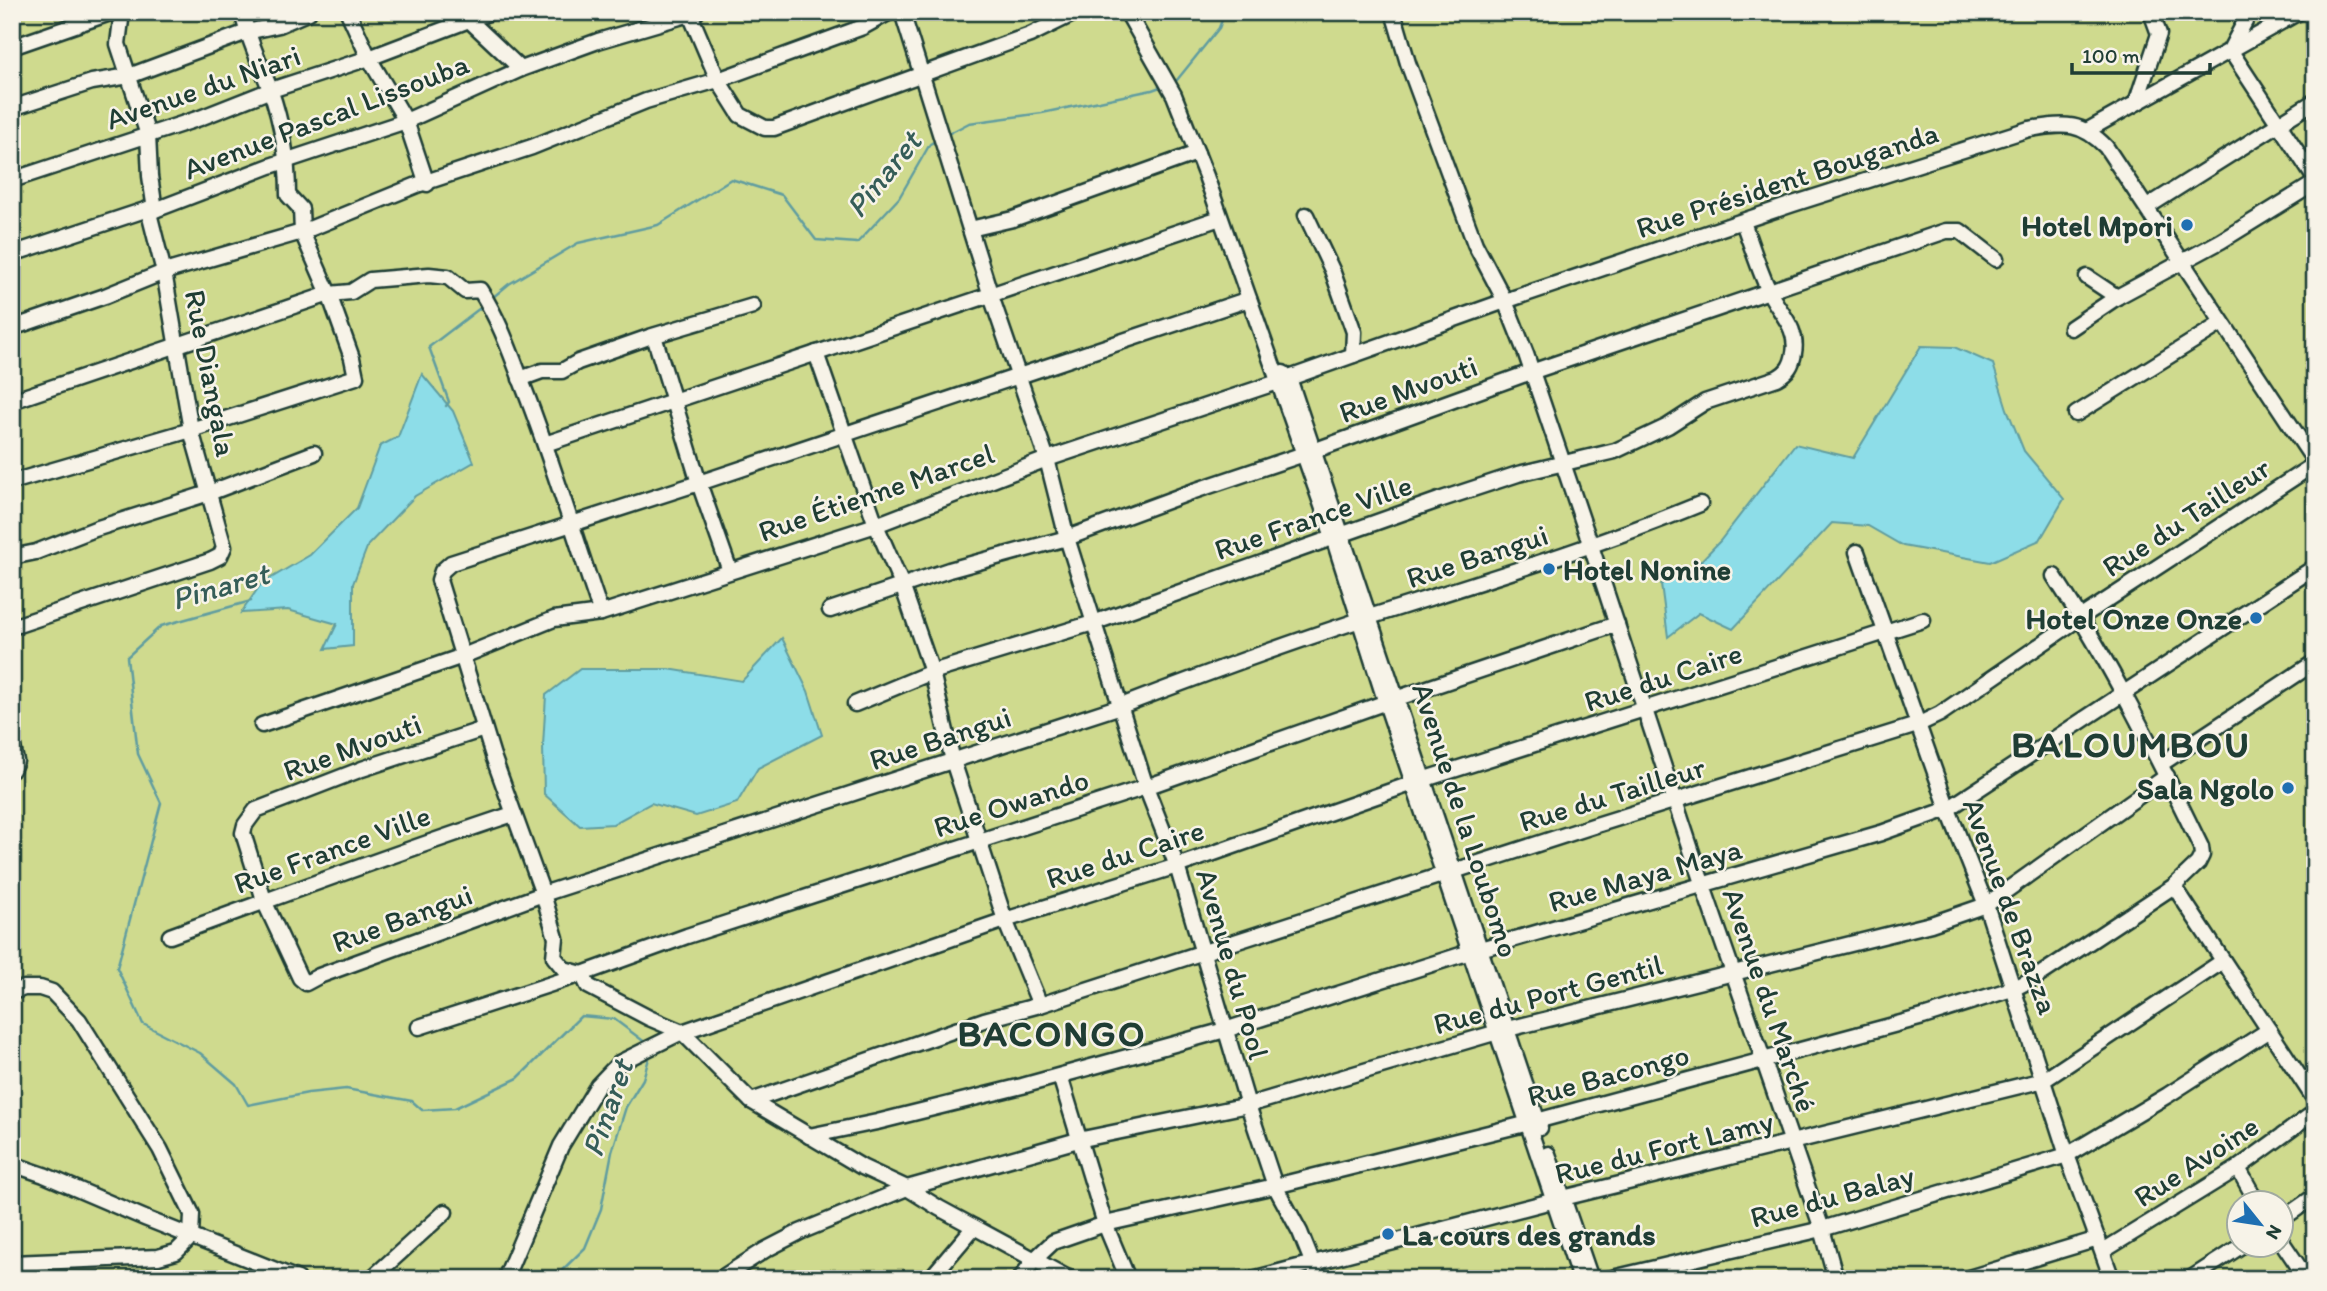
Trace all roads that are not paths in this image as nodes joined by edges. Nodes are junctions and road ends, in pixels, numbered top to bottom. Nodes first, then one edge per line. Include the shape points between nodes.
1 (113, 12) edge
2 (122, 12) edge
3 (242, 12) edge
4 (309, 12) edge
5 (348, 12) edge
6 (490, 12) edge
7 (890, 12) edge
8 (902, 12) edge
9 (1077, 12) edge
10 (1126, 12) edge
11 (1393, 12) edge
12 (2151, 12) edge
13 (2250, 12) edge
14 (2300, 12) edge
15 (692, 13) edge
16 (463, 16) edge
17 (247, 32) junction
18 (12, 47) edge
19 (2230, 50) junction
20 (369, 58) junction
21 (521, 69) junction
22 (922, 74) junction
23 (129, 76) junction
24 (718, 80) junction
25 (271, 90) junction
26 (2315, 101) edge
27 (2136, 103) junction
28 (12, 108) edge
29 (406, 121) junction
30 (2280, 124) junction
31 (2088, 130) junction
32 (148, 135) junction
33 (1197, 153) junction
34 (288, 161) junction
35 (12, 180) edge
36 (2315, 181) edge
37 (427, 184) junction
38 (2147, 207) junction
39 (152, 210) junction
40 (1306, 215) dead end
41 (1220, 218) junction
42 (1743, 222) junction
43 (970, 229) junction
44 (302, 232) junction
45 (12, 254) edge
46 (1996, 259) dead end
47 (2182, 262) junction
48 (164, 272) junction
49 (2087, 277) dead end
50 (1769, 292) junction
51 (990, 293) junction
52 (329, 294) junction
53 (2117, 298) junction
54 (1249, 299) junction
55 (1505, 301) junction
56 (753, 306) dead end
57 (2222, 323) junction
58 (12, 328) edge
59 (2071, 328) dead end
60 (1354, 332) junction
61 (654, 336) junction
62 (1382, 345) junction
63 (177, 346) junction
64 (816, 353) junction
65 (1353, 355) junction
66 (1531, 372) junction
67 (1020, 375) junction
68 (520, 379) junction
69 (1284, 380) junction
70 (12, 401) edge
71 (674, 401) junction
72 (2076, 414) dead end
73 (191, 430) junction
74 (845, 434) junction
75 (545, 444) junction
76 (1308, 452) junction
77 (314, 453) dead end
78 (1047, 459) junction
79 (1563, 463) junction
80 (2315, 463) edge
81 (12, 482) edge
82 (699, 484) junction
83 (209, 494) junction
84 (1700, 504) dead end
85 (570, 524) junction
86 (876, 525) junction
87 (1337, 535) junction
88 (1067, 538) junction
89 (1591, 546) junction
90 (1857, 552) dead end
91 (12, 557) edge
92 (2315, 567) edge
93 (730, 571) junction
94 (2054, 576) dead end
95 (902, 584) junction
96 (830, 610) dead end
97 (601, 613) junction
98 (2081, 617) junction
99 (1365, 619) junction
100 (1923, 620) dead end
101 (1093, 623) junction
102 (1617, 624) junction
103 (12, 627) edge
104 (1885, 633) junction
105 (463, 656) junction
106 (2315, 662) edge
107 (932, 672) junction
108 (2123, 694) junction
109 (1392, 700) junction
110 (855, 704) dead end
111 (1121, 706) junction
112 (1645, 711) junction
113 (262, 725) dead end
114 (1917, 725) junction
115 (484, 730) junction
116 (12, 743) edge
117 (953, 761) junction
118 (12, 770) edge
119 (2164, 770) junction
120 (1419, 781) junction
121 (1146, 787) junction
122 (1675, 802) junction
123 (1948, 809) junction
124 (513, 814) junction
125 (979, 841) junction
126 (1177, 866) junction
127 (1450, 873) junction
128 (1703, 886) junction
129 (2174, 886) junction
130 (543, 894) junction
131 (265, 903) junction
132 (1986, 905) junction
133 (1005, 920) junction
134 (170, 936) dead end
135 (1476, 951) junction
136 (1203, 953) junction
137 (2222, 961) junction
138 (1732, 973) junction
139 (582, 974) junction
140 (2015, 988) junction
141 (12, 992) edge
142 (1040, 1005) junction
143 (419, 1027) dead end
144 (1225, 1030) junction
145 (2269, 1030) junction
146 (1503, 1031) junction
147 (682, 1032) junction
148 (1765, 1060) junction
149 (1060, 1076) junction
150 (2044, 1080) junction
151 (2315, 1100) edge
152 (751, 1101) junction
153 (1248, 1105) junction
154 (2315, 1112) edge
155 (1534, 1122) junction
156 (809, 1136) junction
157 (1078, 1140) junction
158 (1791, 1143) junction
159 (2067, 1155) junction
160 (12, 1164) edge
161 (2238, 1168) junction
162 (1275, 1186) junction
163 (907, 1188) junction
164 (2251, 1190) edge
165 (2315, 1196) edge
166 (1558, 1199) junction
167 (2296, 1209) edge
168 (444, 1212) dead end
169 (1105, 1224) junction
170 (974, 1227) junction
171 (1822, 1229) junction
172 (191, 1237) junction
173 (2101, 1245) junction
174 (2226, 1255) edge
175 (1035, 1259) junction
176 (2295, 1260) edge
177 (12, 1262) edge
178 (1311, 1263) junction
179 (735, 1274) edge
180 (2308, 1277) edge
181 (298, 1279) edge
182 (371, 1279) edge
183 (505, 1279) edge
184 (720, 1279) edge
185 (930, 1279) edge
186 (1020, 1279) edge
187 (1070, 1279) edge
188 (1128, 1279) edge
189 (1252, 1279) edge
190 (1319, 1279) edge
191 (1580, 1279) edge
192 (1591, 1279) edge
193 (1608, 1279) edge
194 (1836, 1279) edge
195 (1965, 1279) edge
196 (2112, 1279) edge
197 (2190, 1279) edge

1 - 18 street
2 - 23 street, Rue Diangala via 118,44
3 - 17 street
4 - 17 street
5 - 20 street
6 - 16 street, Avenue du Niari
7 - 24 street via 863,27
8 - 22 street, Avenue du Pool
9 - 22 street via 1030,35
10 - 33 street via 1174,95
11 - 55 street, Avenue du Marché via 1475,244
12 - 27 street via 2160,34
13 - 19 street
14 - 19 street
15 - 21 street, Avenue Pascal Lissouba
15 - 24 street
16 - 20 street, Avenue du Niari
16 - 21 street
17 - 23 street
17 - 25 street
19 - 27 street
19 - 30 street
20 - 25 street, Avenue du Niari
20 - 29 street
21 - 29 street, Avenue Pascal Lissouba
22 - 24 street via 774,128 740,115
22 - 43 street, Avenue du Pool
23 - 28 street via 92,82
23 - 32 street, Rue Diangala
24 - 37 street via 646,101
25 - 32 street, Avenue du Niari
25 - 34 street
26 - 30 street
27 - 31 street
29 - 34 street, Avenue Pascal Lissouba
29 - 37 street
30 - 36 street
30 - 38 street
31 - 38 street via 2106,147
31 - 42 street, Rue Président Bouganda via 2064,124 2029,130
32 - 35 street, Avenue du Niari
32 - 39 street, Rue Diangala
33 - 41 street
33 - 43 street via 1013,219
34 - 39 street, Avenue Pascal Lissouba
34 - 44 street via 288,195 301,209
36 - 47 street
37 - 44 street
38 - 47 street
39 - 45 street, Avenue Pascal Lissouba
39 - 48 street, Rue Diangala
40 - 60 street
41 - 51 street
41 - 54 street
42 - 50 street
42 - 55 street, Rue Président Bouganda
43 - 51 street, Avenue du Pool
44 - 48 street
44 - 52 street
46 - 50 street, Rue Mvouti via 1960,231 1952,230
47 - 53 street
47 - 57 street
48 - 58 street
48 - 63 street, Rue Diangala
49 - 53 street
50 - 66 street, Rue Mvouti
50 - 79 street, Rue France Ville via 1796,342 1785,373 1705,402 1615,451
51 - 64 street
51 - 67 street, Avenue du Pool
52 - 63 street
52 - 68 street via 351,292 370,280 429,275 448,277 465,291 480,290 505,337
52 - 73 street via 356,377
53 - 59 street
54 - 67 street
54 - 69 street via 1270,363
55 - 62 street, Rue Étienne Marcel
55 - 66 street, Avenue du Marché
56 - 61 street
57 - 72 street
57 - 80 street
60 - 62 street
60 - 65 street
61 - 68 street via 562,371 542,371
61 - 71 street
62 - 65 street, Rue Étienne Marcel
63 - 70 street
63 - 73 street, Rue Diangala
64 - 71 street
64 - 74 street
65 - 69 street, Rue Étienne Marcel
66 - 76 street, Rue Mvouti
66 - 79 street, Avenue du Marché
67 - 74 street
67 - 78 street, Avenue du Pool
68 - 75 street
69 - 76 street, Avenue de la Loubomo
69 - 78 street, Rue Étienne Marcel
71 - 75 street
71 - 82 street
73 - 81 street
73 - 83 street, Rue Diangala
74 - 82 street
74 - 86 street
75 - 85 street
76 - 87 street, Avenue de la Loubomo
76 - 88 street, Rue Mvouti
77 - 83 street
78 - 86 street, Rue Étienne Marcel
78 - 88 street, Avenue du Pool
79 - 87 street, Rue France Ville
79 - 89 street, Avenue du Marché
80 - 98 street, Rue du Tailleur
82 - 85 street
82 - 93 street
83 - 91 street
83 - 103 street, Rue Diangala via 224,547 220,556
84 - 89 street, Rue Bangui
85 - 97 street
85 - 105 street via 442,571 439,580
86 - 93 street, Rue Étienne Marcel
86 - 95 street
87 - 99 street, Avenue de la Loubomo
87 - 101 street, Rue France Ville
88 - 95 street, Rue Mvouti
88 - 101 street, Avenue du Pool
89 - 99 street, Rue Bangui
89 - 102 street, Avenue du Marché
90 - 104 street, Avenue de Brazza
92 - 108 street, Rue Maya Maya
93 - 97 street, Rue Étienne Marcel
94 - 98 street
95 - 96 street, Rue Mvouti
95 - 107 street
97 - 105 street, Rue Étienne Marcel via 554,619
98 - 108 street
98 - 114 street, Rue du Tailleur
99 - 109 street, Avenue de la Loubomo
99 - 111 street, Rue Bangui
100 - 104 street, Rue du Caire
101 - 107 street, Rue France Ville
101 - 111 street, Avenue du Pool
102 - 109 street, Rue Owando
102 - 112 street, Avenue du Marché
104 - 112 street, Rue du Caire
104 - 114 street, Avenue de Brazza
105 - 113 street, Rue Étienne Marcel
105 - 115 street
106 - 119 street, Rue du Port Gentil
107 - 110 street, Rue France Ville
107 - 117 street
108 - 119 street
108 - 123 street, Rue Maya Maya
109 - 120 street, Avenue de la Loubomo
109 - 121 street, Rue Owando
111 - 117 street, Rue Bangui
111 - 121 street, Avenue du Pool
112 - 120 street, Rue du Caire
112 - 122 street, Avenue du Marché
114 - 122 street, Rue du Tailleur
114 - 123 street, Avenue de Brazza
115 - 124 street
115 - 131 street, Rue Mvouti via 362,769 256,810 243,833
116 - 118 street via 16,761
117 - 125 street
117 - 130 street, Rue Bangui
119 - 129 street, Rue Bacongo via 2202,855
119 - 132 street, Rue du Port Gentil
120 - 126 street, Rue du Caire
120 - 127 street, Avenue de la Loubomo
121 - 125 street, Rue Owando
121 - 126 street, Avenue du Pool
122 - 127 street, Rue du Tailleur
122 - 128 street, Avenue du Marché
123 - 128 street, Rue Maya Maya
123 - 132 street, Avenue de Brazza
124 - 130 street
124 - 131 street, Rue France Ville via 391,854
125 - 133 street
125 - 139 street, Rue Owando
126 - 133 street, Rue du Caire
126 - 136 street, Avenue du Pool
127 - 135 street, Avenue de la Loubomo
127 - 136 street, Rue du Tailleur
128 - 135 street, Rue Maya Maya
128 - 138 street, Avenue du Marché
129 - 137 street
129 - 140 street, Rue Bacongo
130 - 131 street, Rue Bangui via 306,983
130 - 139 street via 556,938 554,957 564,969
131 - 134 street, Rue France Ville
132 - 138 street, Rue du Port Gentil via 1931,924
132 - 140 street, Avenue de Brazza
133 - 142 street
133 - 147 street, Rue du Caire
135 - 144 street, Rue Maya Maya
135 - 146 street, Avenue de la Loubomo
136 - 142 street, Rue du Tailleur
136 - 144 street, Avenue du Pool
137 - 145 street
137 - 150 street, Rue du Fort Lamy
138 - 146 street, Rue du Port Gentil
138 - 148 street, Avenue du Marché
139 - 143 street, Rue Owando
139 - 147 street via 587,986
140 - 148 street, Rue Bacongo
140 - 150 street, Avenue de Brazza
141 - 172 street via 40,988 52,992 79,1020 160,1149 192,1214
142 - 152 street, Rue du Tailleur
144 - 149 street, Rue Maya Maya
144 - 153 street, Avenue du Pool
145 - 151 street
145 - 159 street, Rue du Balay
146 - 153 street, Rue du Port Gentil
146 - 155 street, Avenue de la Loubomo
147 - 152 street
147 - 183 street, Rue du Caire via 619,1063 598,1086 561,1146
148 - 155 street, Rue Bacongo
148 - 158 street, Avenue du Marché
149 - 156 street, Rue Maya Maya
149 - 157 street
150 - 158 street, Rue du Fort Lamy
150 - 159 street, Avenue de Brazza
152 - 156 street
153 - 157 street, Rue du Port Gentil
153 - 162 street, Avenue du Pool
154 - 161 street, Rue Avoine
155 - 162 street, Rue Bacongo
155 - 166 street, Avenue de la Loubomo
156 - 163 street
157 - 163 street, Rue du Port Gentil
157 - 169 street
158 - 166 street, Rue du Fort Lamy
158 - 171 street, Avenue du Marché
159 - 171 street, Rue du Balay
159 - 173 street, Avenue de Brazza
160 - 172 street
161 - 164 street
161 - 173 street, Rue Avoine
162 - 169 street, Rue Bacongo
162 - 178 street, Avenue du Pool
163 - 170 street
163 - 179 street, Rue du Port Gentil via 800,1232
165 - 167 street
166 - 178 street, Rue du Fort Lamy
166 - 191 street, Avenue de la Loubomo
166 - 192 street, Avenue de la Loubomo
168 - 182 street
169 - 175 street, Rue Bacongo via 1053,1242
169 - 188 street
170 - 175 street
170 - 185 street
171 - 193 street, Rue du Balay
171 - 194 street, Avenue du Marché
172 - 177 street via 176,1252 158,1257
172 - 181 street
173 - 195 street, Rue Avoine
173 - 196 street, Avenue de Brazza
174 - 197 street
175 - 186 street, Rue Bacongo
175 - 187 street
176 - 180 street
178 - 189 street, Rue du Fort Lamy
178 - 190 street, Avenue du Pool
179 - 184 street, Rue du Port Gentil

